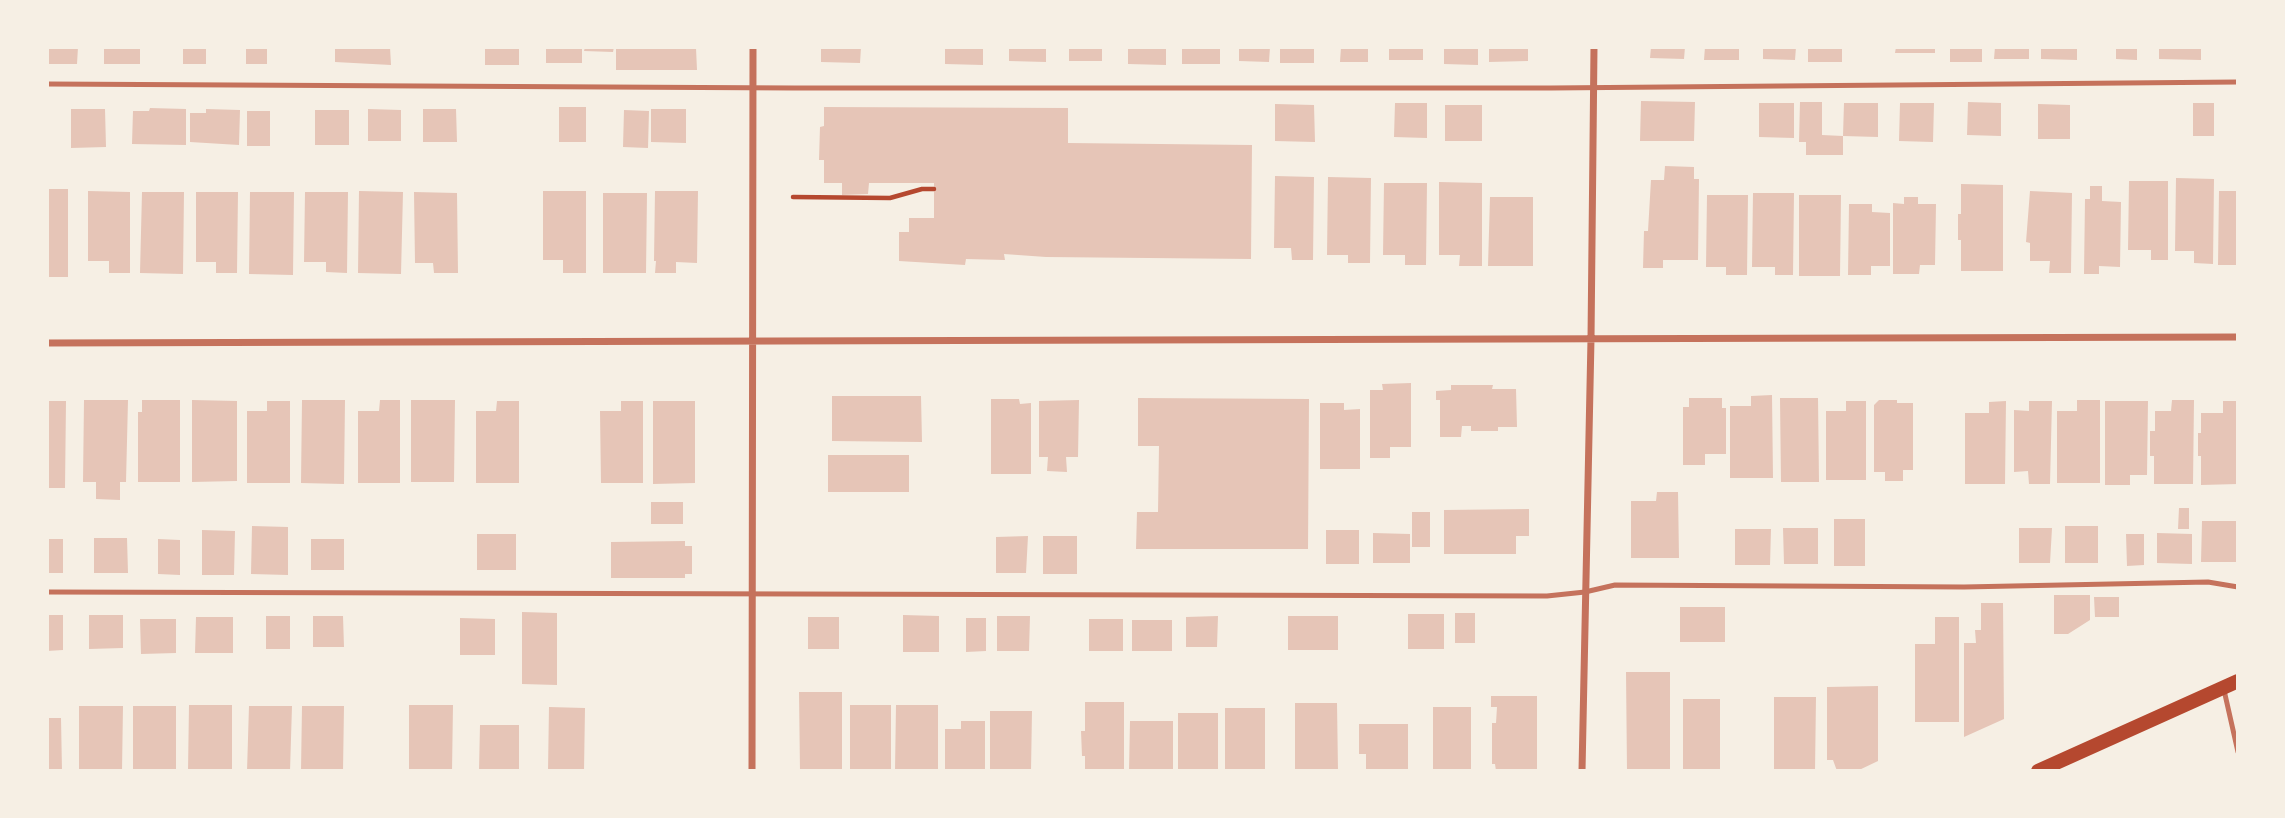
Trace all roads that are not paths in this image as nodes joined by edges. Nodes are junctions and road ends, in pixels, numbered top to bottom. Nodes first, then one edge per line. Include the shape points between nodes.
1 (752, 47) edge
2 (1594, 47) edge
3 (2238, 82) edge
4 (47, 84) edge
5 (1594, 87) junction
6 (752, 88) junction
7 (2238, 337) edge
8 (1591, 339) junction
9 (752, 342) junction
10 (47, 343) edge
11 (2238, 587) edge
12 (47, 592) edge
13 (1585, 592) junction
14 (751, 595) junction
15 (2238, 681) edge
16 (2224, 687) junction
17 (2238, 752) edge
18 (752, 771) edge
19 (1582, 771) edge
20 (2038, 771) edge

1 - 6 street
2 - 5 street
3 - 5 lane
4 - 6 lane
5 - 6 lane
5 - 8 street
6 - 9 street
7 - 8 street
8 - 9 street
8 - 13 street
9 - 10 street
9 - 14 street
11 - 13 lane via 2208,582 1964,587 1615,585
12 - 14 lane
13 - 14 lane via 1547,596
13 - 19 street
14 - 18 street
15 - 16 main road
16 - 17 lane
16 - 20 main road

